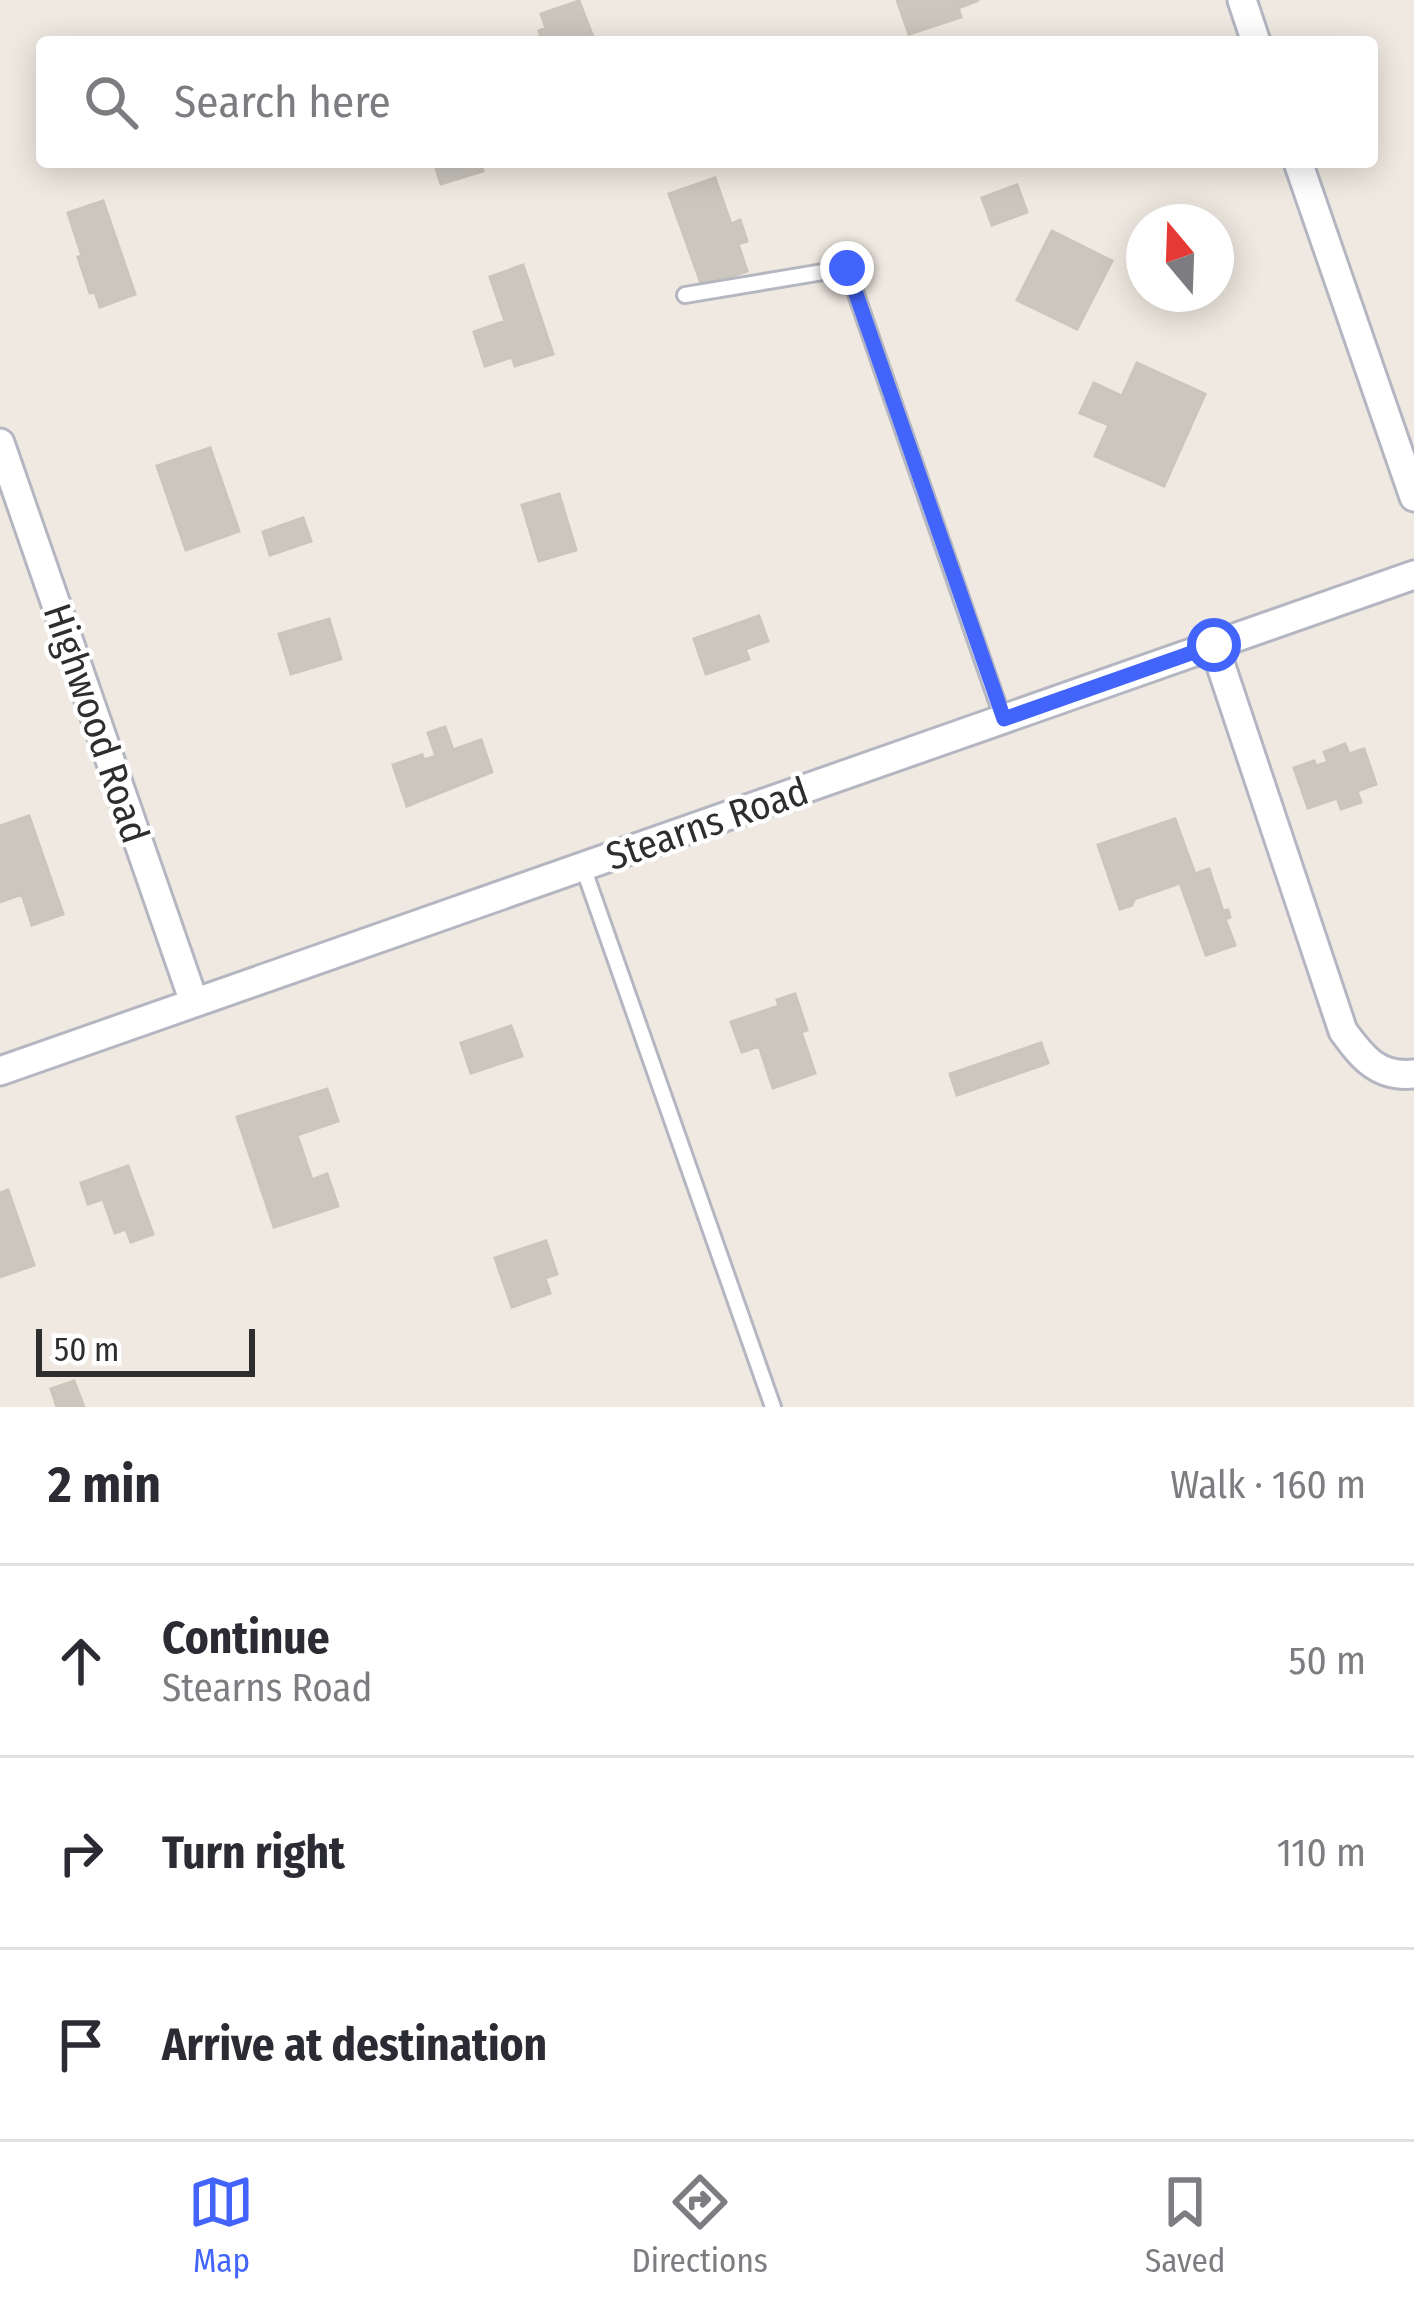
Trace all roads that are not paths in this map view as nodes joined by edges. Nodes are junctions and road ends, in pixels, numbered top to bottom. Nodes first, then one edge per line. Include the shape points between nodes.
1 (1242, 0) edge
2 (1254, 36) edge
3 (1300, 168) edge
4 (685, 296) dead end
5 (0, 442) edge
6 (1414, 497) edge
7 (1414, 575) edge
8 (1214, 645) junction
9 (1004, 719) junction
10 (583, 867) junction
11 (194, 1003) junction
12 (0, 1071) edge
13 (1414, 1074) edge
14 (773, 1407) edge

1 - 2 street
3 - 6 street
4 - 9 lane via 847,268
5 - 11 street, Highwood Road
7 - 8 street, Stearns Road
8 - 9 street, Stearns Road
8 - 13 street via 1343,1031 1368,1066
9 - 10 street, Stearns Road
10 - 11 street, Stearns Road
10 - 14 lane
11 - 12 street, Stearns Road

